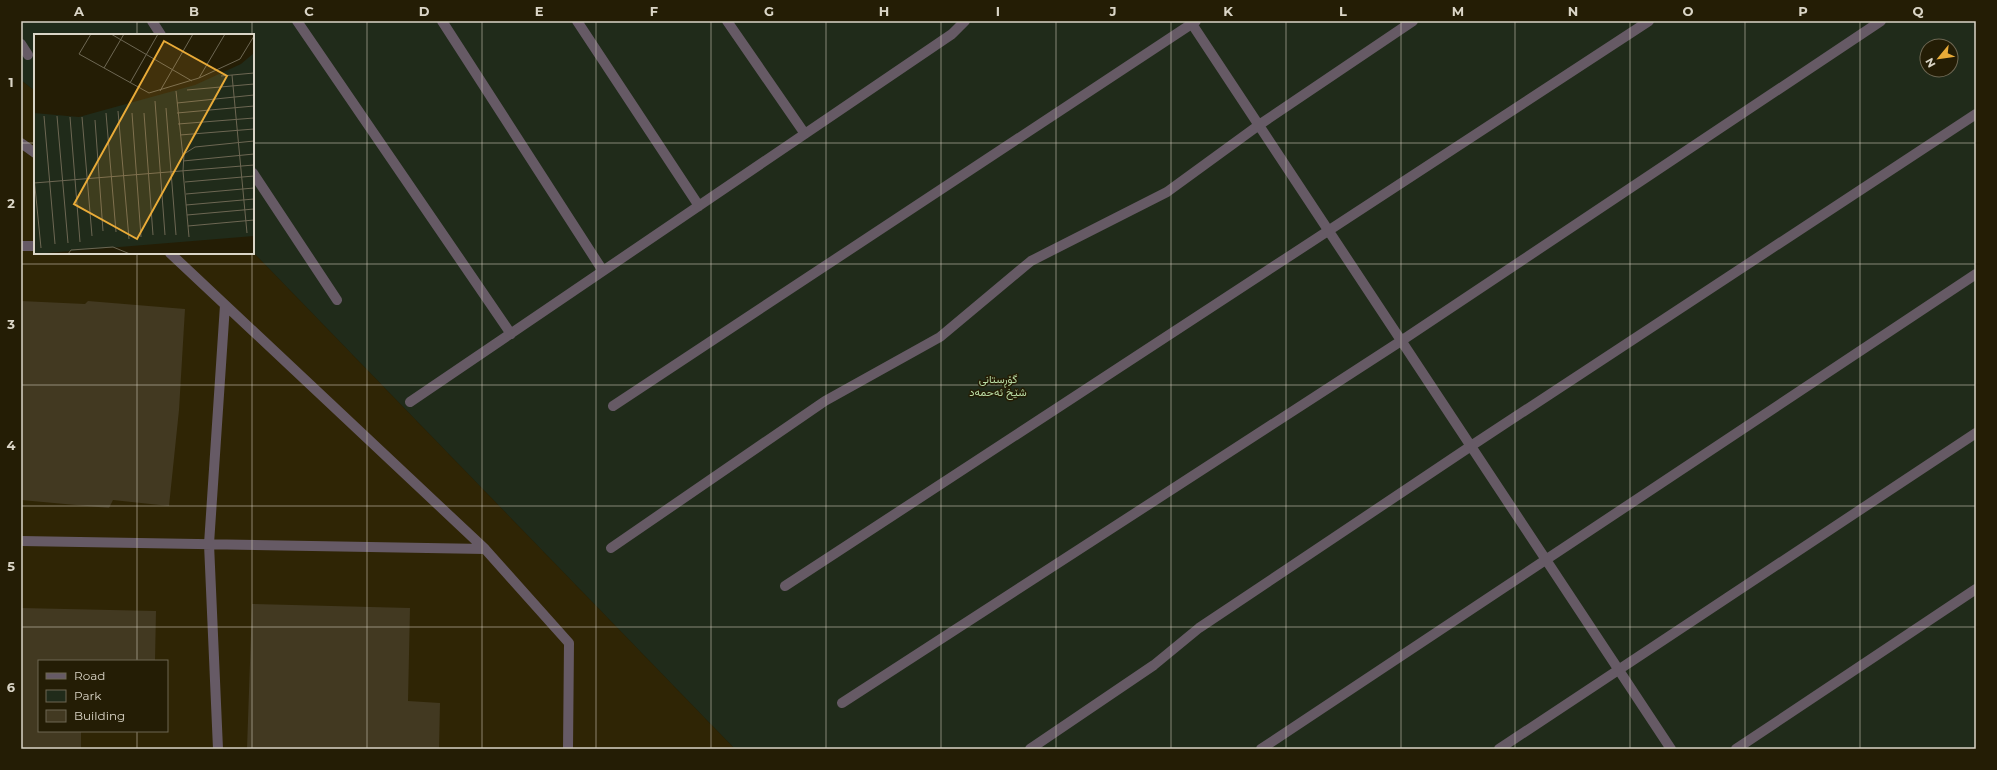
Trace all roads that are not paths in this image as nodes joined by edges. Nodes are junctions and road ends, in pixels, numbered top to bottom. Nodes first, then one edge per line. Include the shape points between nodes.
1 (152, 21) edge
2 (296, 21) edge
3 (442, 21) edge
4 (577, 21) edge
5 (727, 21) edge
6 (965, 21) edge
7 (1413, 21) edge
8 (1649, 21) edge
9 (1881, 21) edge
10 (1193, 22) edge
11 (160, 34) edge
12 (21, 44) edge
13 (28, 55) dead end
14 (1976, 114) edge
15 (1259, 125) junction
16 (805, 134) junction
17 (21, 143) edge
18 (34, 152) edge
19 (254, 174) edge
20 (699, 206) junction
21 (1329, 231) junction
22 (21, 246) edge
23 (34, 246) edge
24 (171, 254) edge
25 (603, 272) junction
26 (1976, 274) edge
27 (338, 300) dead end
28 (225, 305) junction
29 (511, 334) junction
30 (1401, 341) junction
31 (410, 402) dead end
32 (613, 406) dead end
33 (1976, 433) edge
34 (1471, 446) junction
35 (21, 541) edge
36 (209, 544) junction
37 (611, 548) dead end
38 (485, 549) junction
39 (1546, 560) junction
40 (784, 586) dead end
41 (1976, 589) edge
42 (1619, 670) junction
43 (842, 703) dead end
44 (218, 749) edge
45 (568, 749) edge
46 (1030, 749) edge
47 (1261, 749) edge
48 (1498, 749) edge
49 (1671, 749) edge
50 (1736, 749) edge

1 - 11 street
2 - 29 street
3 - 25 street
4 - 20 street
5 - 16 street
6 - 16 street via 952,34
7 - 15 street
8 - 21 street
9 - 30 street
10 - 15 street
10 - 32 street
12 - 13 street
14 - 34 street
15 - 21 street
15 - 37 street via 1167,192 1031,261 940,337 825,401
16 - 20 street
17 - 18 street
19 - 27 street
20 - 25 street
21 - 30 street
21 - 40 street
22 - 23 street
24 - 28 street
25 - 29 street
26 - 39 street
28 - 36 street
28 - 38 street
29 - 31 street
30 - 34 street
30 - 43 street
33 - 42 street
34 - 39 street
34 - 46 street via 1199,628 1154,666
35 - 36 street
36 - 38 street
36 - 44 street
38 - 45 street via 569,643
39 - 42 street
39 - 47 street
41 - 50 street
42 - 48 street
42 - 49 street

